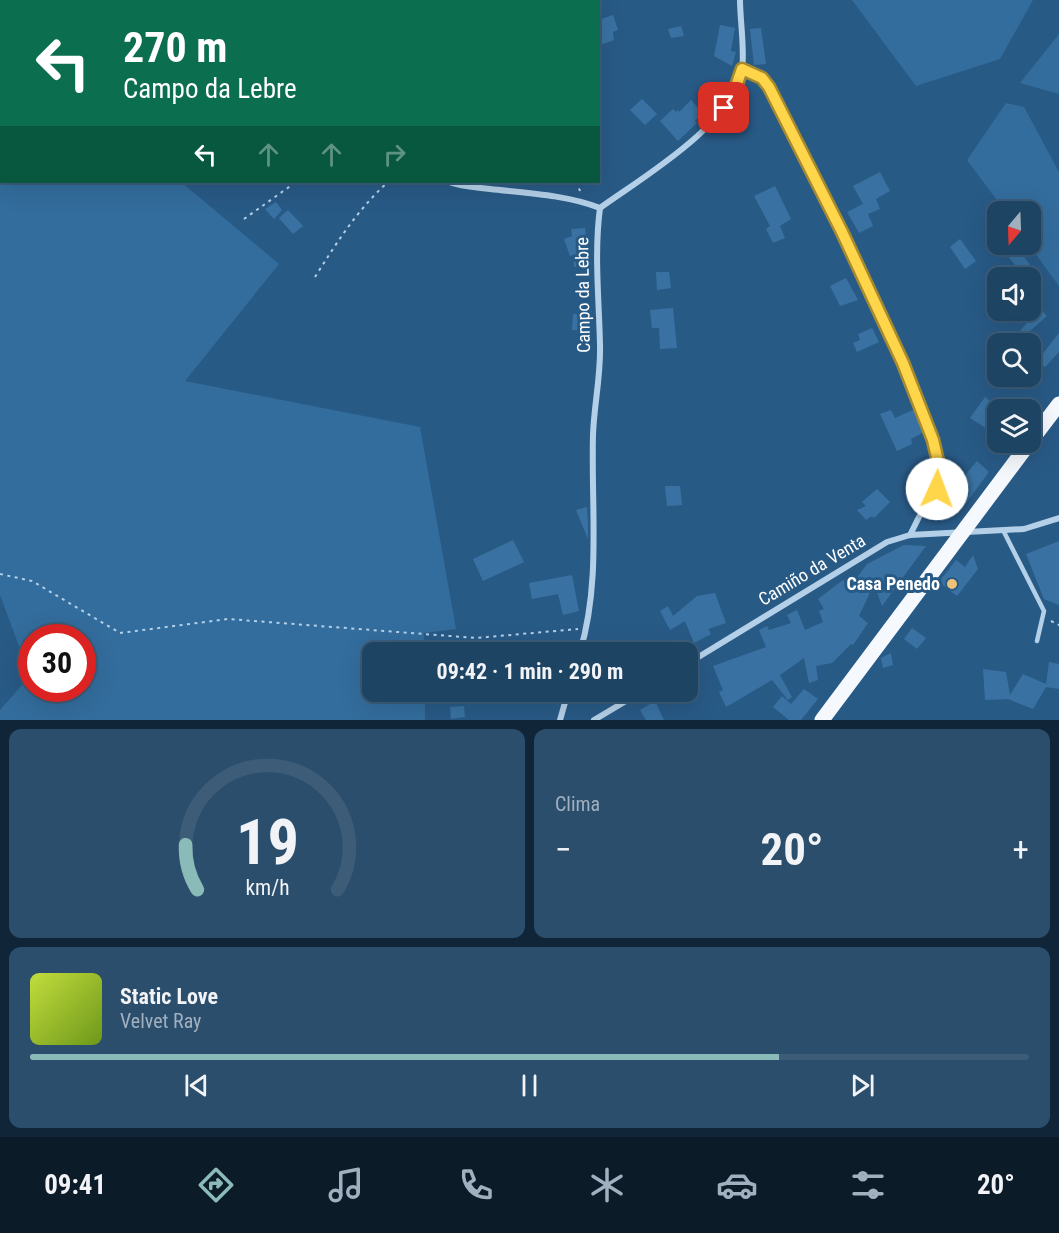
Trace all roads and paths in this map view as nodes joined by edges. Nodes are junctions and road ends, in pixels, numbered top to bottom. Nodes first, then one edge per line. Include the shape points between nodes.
1 (740, 0) edge
2 (742, 69) junction
3 (295, 183) edge
4 (387, 183) edge
5 (452, 183) edge
6 (576, 183) edge
7 (585, 202) junction
8 (600, 208) junction
9 (244, 219) dead end
10 (315, 277) dead end
11 (1059, 404) edge
12 (1041, 428) edge
13 (1022, 453) edge
14 (1059, 518) edge
15 (964, 532) junction
16 (1004, 532) junction
17 (909, 535) junction
18 (0, 574) edge
19 (587, 628) junction
20 (1036, 641) dead end
21 (583, 642) edge
22 (698, 657) edge
23 (565, 702) edge
24 (624, 702) edge
25 (825, 719) edge
26 (560, 720) edge
27 (594, 720) edge

1 - 2 street
2 - 8 street via 733,95 694,140
2 - 17 street via 762,78 782,112 903,363 933,440 940,470 937,489
3 - 9 path
4 - 10 path via 344,231
5 - 7 street
6 - 7 path
7 - 8 street
8 - 19 street, Campo da Lebre via 593,589
11 - 12 main road
13 - 15 main road
14 - 16 street, Camiño da Venta
15 - 16 street, Camiño da Venta
15 - 17 street, Camiño da Venta
15 - 25 main road
16 - 20 lane via 1044,611
17 - 22 street, Camiño da Venta via 887,542
18 - 19 path via 32,581 120,633 228,619 476,638
19 - 21 street, Campo da Lebre
23 - 26 street
24 - 27 street

